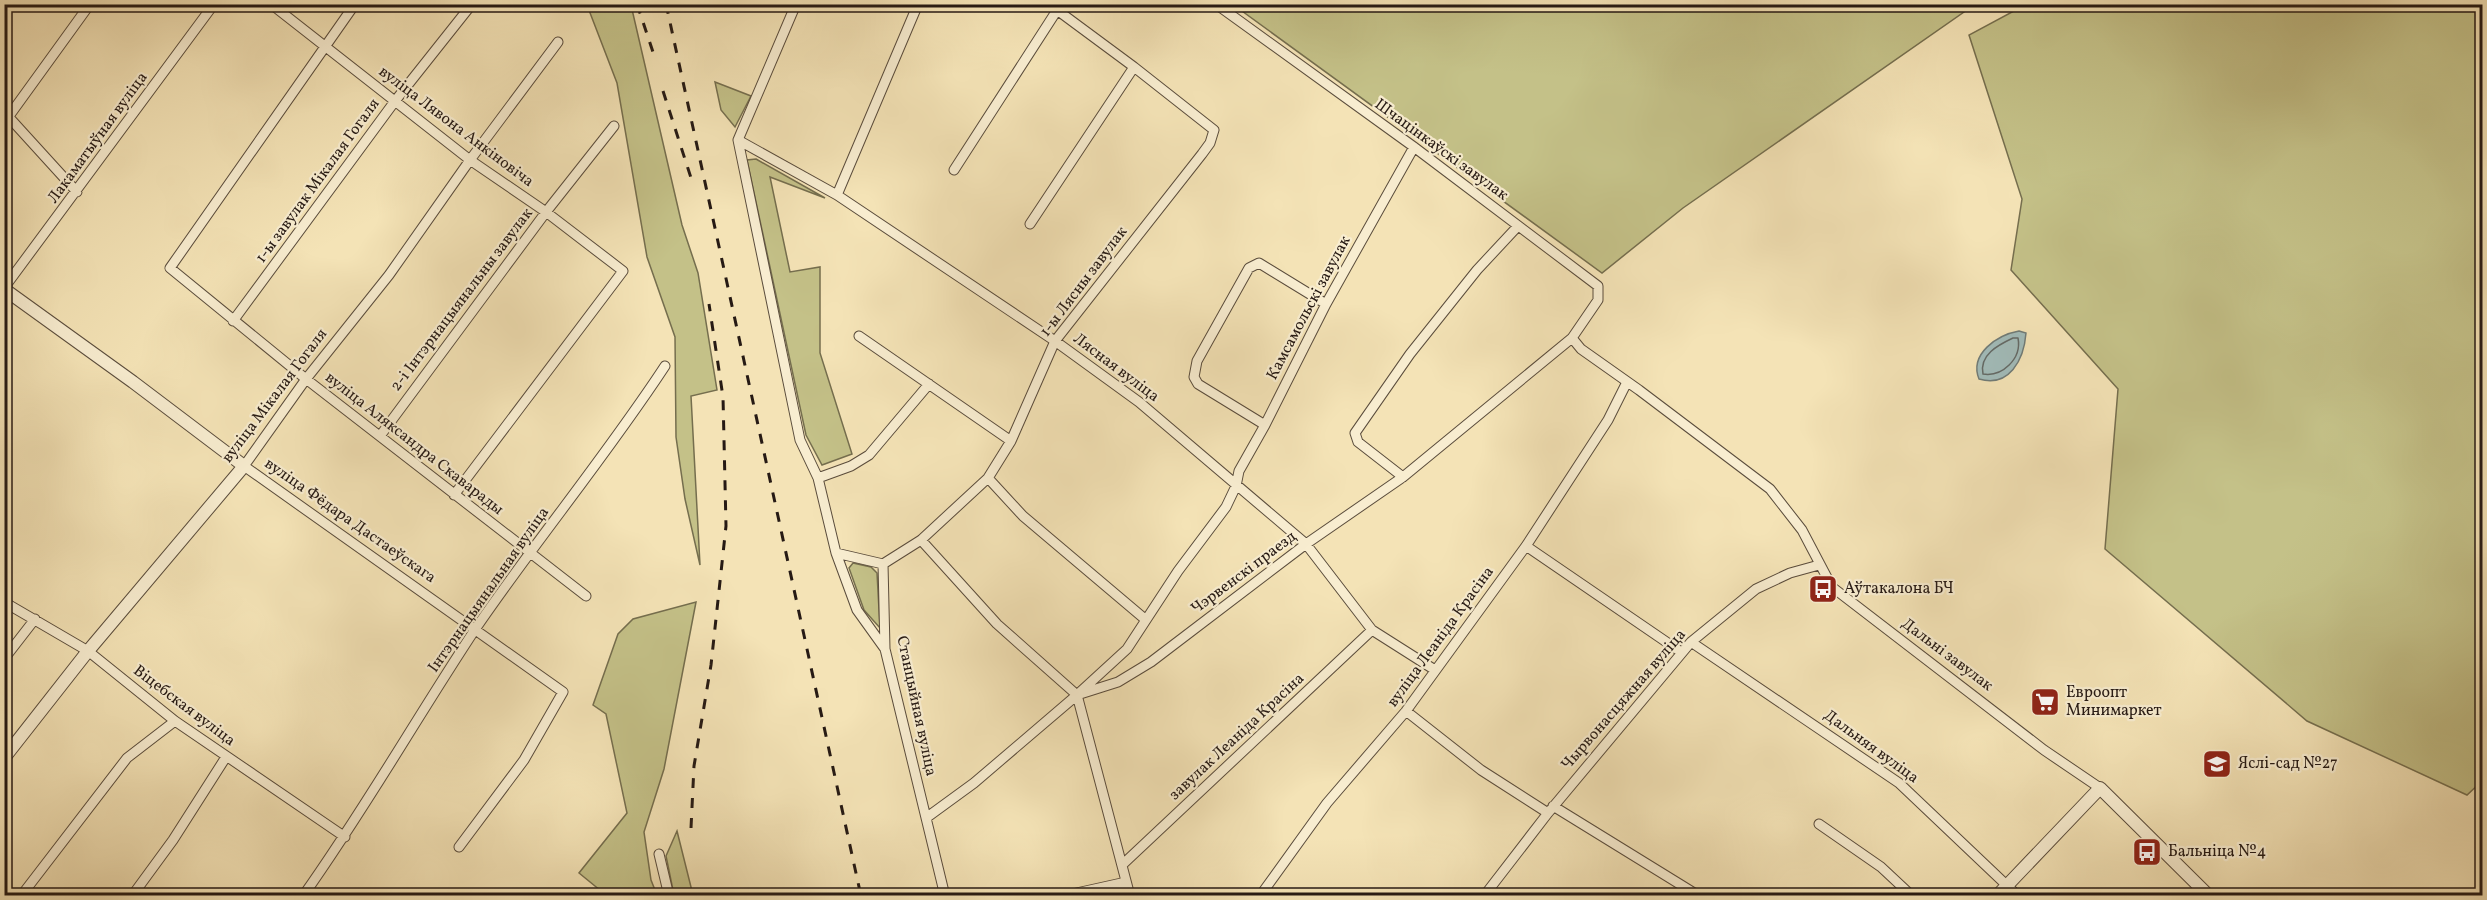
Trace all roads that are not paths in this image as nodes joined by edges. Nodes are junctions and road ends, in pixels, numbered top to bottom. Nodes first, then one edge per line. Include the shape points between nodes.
1 (90, 4) edge
2 (214, 4) edge
3 (272, 4) edge
4 (355, 4) edge
5 (472, 4) edge
6 (796, 4) edge
7 (918, 4) edge
8 (1216, 4) edge
9 (1059, 7) edge
10 (558, 42) dead end
11 (325, 46) junction
12 (1134, 67) junction
13 (395, 101) junction
14 (7, 114) edge
15 (614, 126) dead end
16 (738, 140) junction
17 (1414, 147) junction
18 (470, 160) junction
19 (954, 170) dead end
20 (76, 192) junction
21 (837, 195) junction
22 (546, 212) junction
23 (1030, 224) dead end
24 (1518, 226) junction
25 (4, 289) edge
26 (1326, 304) junction
27 (233, 321) junction
28 (859, 336) dead end
29 (1572, 338) junction
30 (1055, 341) junction
31 (665, 366) dead end
32 (306, 379) junction
33 (1627, 382) junction
34 (929, 384) junction
35 (1265, 425) junction
36 (380, 435) junction
37 (1011, 441) junction
38 (244, 466) junction
39 (1403, 477) junction
40 (818, 478) junction
41 (987, 478) junction
42 (1236, 486) junction
43 (454, 495) junction
44 (921, 540) junction
45 (1306, 544) junction
46 (1526, 546) junction
47 (530, 552) junction
48 (836, 553) junction
49 (883, 564) junction
50 (1819, 566) junction
51 (586, 596) dead end
52 (4, 602) edge
53 (35, 619) junction
54 (1146, 620) junction
55 (476, 628) junction
56 (1372, 630) junction
57 (1691, 642) junction
58 (885, 649) junction
59 (88, 651) junction
60 (1681, 652) junction
61 (4, 659) edge
62 (1435, 670) junction
63 (1077, 695) junction
64 (1406, 711) junction
65 (175, 721) junction
66 (226, 757) junction
67 (4, 758) edge
68 (2100, 788) junction
69 (1550, 809) junction
70 (926, 818) junction
71 (1819, 824) dead end
72 (345, 837) junction
73 (459, 847) dead end
74 (659, 854) dead end
75 (1122, 865) junction
76 (1126, 882) junction
77 (2008, 885) junction
78 (1698, 895) edge
79 (21, 896) edge
80 (132, 896) edge
81 (303, 896) edge
82 (669, 896) edge
83 (945, 896) edge
84 (1063, 896) edge
85 (1130, 896) edge
86 (1260, 896) edge
87 (1484, 896) edge
88 (1912, 896) edge
89 (1997, 896) edge
90 (2018, 896) edge
91 (2209, 896) edge

1 - 14 street
2 - 20 street, Лакаматыўная вуліца
3 - 11 street, вуліца Лявона Анкіновіча
4 - 11 street
5 - 13 street, 1-ы завулак Мікалая Гогаля
6 - 16 street
7 - 21 street
8 - 17 street, Шчацінкаўскі завулак
9 - 12 street
9 - 19 street
10 - 18 street, вуліца Мікалая Гогаля
11 - 13 street, вуліца Лявона Анкіновіча
11 - 27 street, вуліца Аляксандра Скаварады via 170,268
12 - 23 street
12 - 30 street, 1-ы Лясны завулак via 1214,130 1202,154
13 - 18 street, вуліца Лявона Анкіновіча
13 - 27 street, 1-ы завулак Мікалая Гогаля
14 - 20 street
15 - 22 street, 2-і Інтэрнацыянальны завулак
16 - 21 street, Лясная вуліца
16 - 40 street via 800,440
17 - 24 street, Шчацінкаўскі завулак
17 - 26 street, Камсамольскі завулак
18 - 22 street, вуліца Лявона Анкіновіча
18 - 32 street, вуліца Мікалая Гогаля via 389,275
20 - 25 street, Лакаматыўная вуліца
21 - 30 street, Лясная вуліца
22 - 36 street, 2-і Інтэрнацыянальны завулак
22 - 43 street, вуліца Лявона Анкіновіча via 623,271
24 - 29 street, Шчацінкаўскі завулак via 1598,286 1598,300
24 - 39 street via 1417,345 1355,433 1358,442
25 - 38 street, вуліца Фёдара Дастаеўскага
26 - 35 street, Камсамольскі завулак
26 - 35 street via 1259,263 1249,268 1197,361 1194,377 1198,384
27 - 32 street, вуліца Аляксандра Скаварады
28 - 34 street
29 - 33 street, Дальні завулак
29 - 39 street, Чэрвенскі праезд
30 - 37 street, 1-ы Лясны завулак
30 - 42 street, Лясная вуліца via 1139,402
31 - 47 street, Інтэрнацыянальная вуліца
32 - 36 street, вуліца Аляксандра Скаварады
32 - 38 street, вуліца Мікалая Гогаля
33 - 46 street, вуліца Леаніда Красіна via 1608,420
33 - 50 street, Дальні завулак via 1770,489 1802,530
34 - 37 street
34 - 40 street via 868,455
35 - 42 street, Камсамольскі завулак via 1239,471
36 - 43 street, вуліца Аляксандра Скаварады
37 - 41 street, 1-ы Лясны завулак
38 - 55 street, вуліца Фёдара Дастаеўскага
38 - 59 street, вуліца Мікалая Гогаля
39 - 45 street, Чэрвенскі праезд
40 - 48 street
41 - 44 street, 1-ы Лясны завулак
41 - 54 street via 1023,516
42 - 45 street, Лясная вуліца
42 - 54 street, Камсамольскі завулак via 1226,507
43 - 47 street, вуліца Аляксандра Скаварады
44 - 49 street
44 - 63 street via 997,624
45 - 56 street, Лясная вуліца
45 - 63 street, Чэрвенскі праезд via 1151,662 1118,682
46 - 60 street
46 - 62 street, вуліца Леаніда Красіна
47 - 51 street, вуліца Аляксандра Скаварады
47 - 55 street, Інтэрнацыянальная вуліца
48 - 49 street
48 - 58 street via 857,610
49 - 58 street, Станцыйная вуліца
50 - 57 street, Чырвонасцяжная вуліца via 1790,573 1756,589
50 - 68 street, Дальні завулак via 1832,587 1854,605
52 - 53 street, Віцебская вуліца
53 - 59 street, Віцебская вуліца
53 - 61 street
54 - 63 street, Камсамольскі завулак via 1126,649
55 - 72 street, Інтэрнацыянальная вуліца
55 - 73 street, вуліца Фёдара Дастаеўскага via 563,692 524,760
56 - 62 street, Лясная вуліца
56 - 75 street, завулак Леаніда Красіна
57 - 60 street, Чырвонасцяжная вуліца
57 - 77 street, Дальняя вуліца via 1899,783
58 - 70 street, Станцыйная вуліца
59 - 65 street, Віцебская вуліца
59 - 67 street, вуліца Мікалая Гогаля
60 - 69 street, Чырвонасцяжная вуліца
62 - 64 street, вуліца Леаніда Красіна
63 - 70 street, Чэрвенскі праезд via 974,783
63 - 75 street
64 - 69 street via 1480,770
64 - 86 street, вуліца Леаніда Красіна via 1328,803
65 - 66 street, Віцебская вуліца
65 - 79 street via 127,758
66 - 72 street, Віцебская вуліца
66 - 80 street
68 - 77 street
68 - 91 street, Дальні завулак
69 - 78 street
69 - 87 street, Чырвонасцяжная вуліца
70 - 83 street, Станцыйная вуліца
71 - 88 street via 1881,867
72 - 81 street, Інтэрнацыянальная вуліца
74 - 82 street
75 - 76 street
76 - 84 street
76 - 85 street
77 - 89 street
77 - 90 street, Дальняя вуліца

